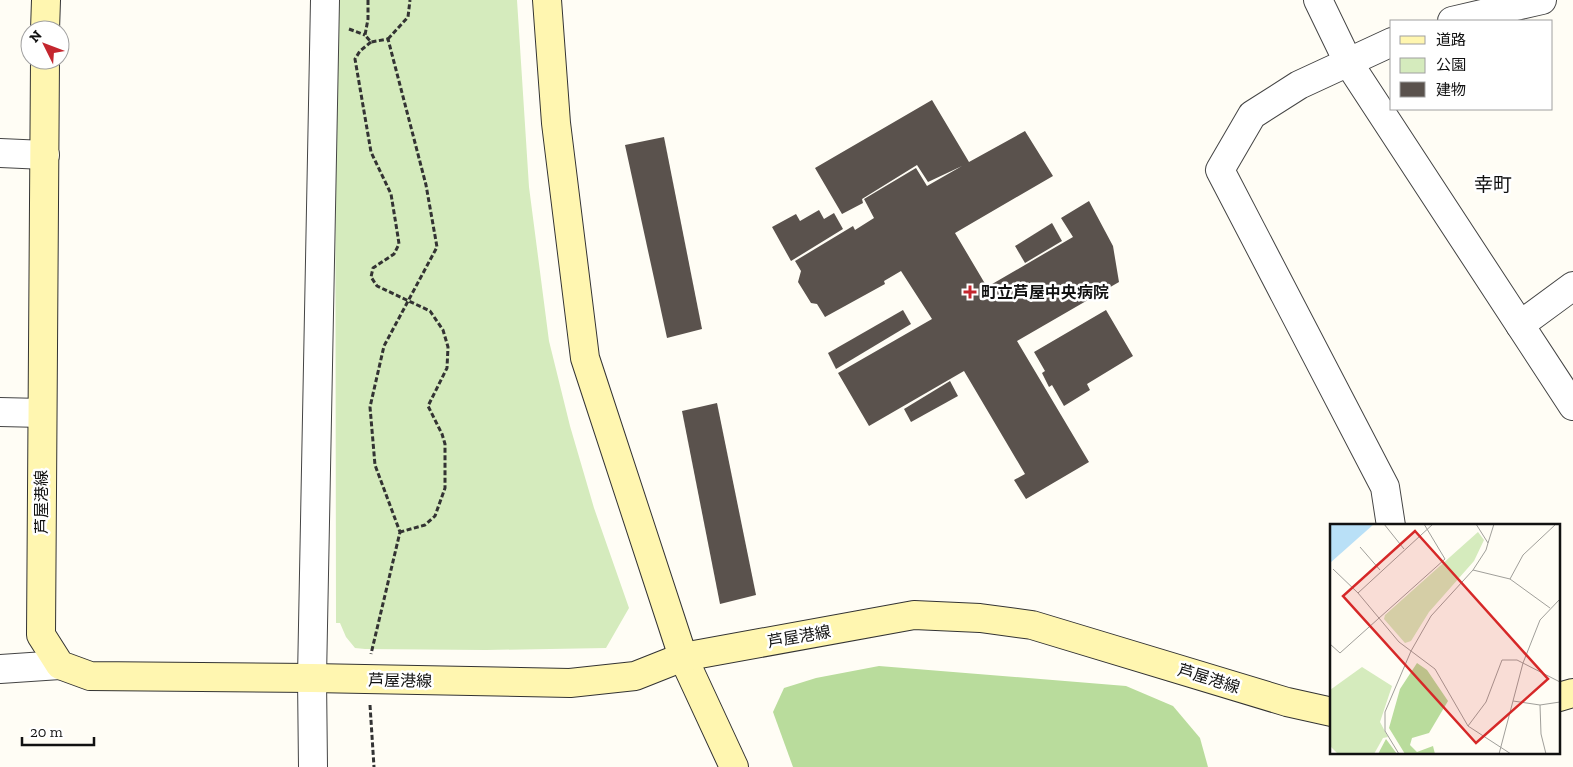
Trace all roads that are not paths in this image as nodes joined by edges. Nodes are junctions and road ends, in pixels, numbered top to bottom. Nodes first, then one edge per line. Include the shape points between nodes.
1 (46, 0) edge
2 (325, 0) edge
3 (547, 0) edge
4 (1318, 0) edge
5 (1542, 0) edge
6 (46, 20) edge
7 (1456, 20) edge
8 (1390, 43) edge
9 (1348, 62) junction
10 (45, 70) edge
11 (0, 153) edge
12 (45, 155) junction
13 (1573, 286) edge
14 (1520, 325) junction
15 (1573, 406) edge
16 (0, 412) edge
17 (42, 413) junction
18 (1391, 524) edge
19 (683, 657) junction
20 (60, 665) junction
21 (0, 669) edge
22 (312, 678) junction
23 (1573, 693) edge
24 (1560, 697) edge
25 (1330, 712) edge
26 (313, 767) edge
27 (734, 767) edge

1 - 6 main road
2 - 22 street
3 - 19 main road via 556,124 585,358
4 - 9 street
5 - 7 street
8 - 9 street
9 - 14 street
9 - 18 street via 1299,85 1252,115 1220,170 1384,487
10 - 12 main road, 芦屋港線
11 - 12 street
12 - 17 main road, 芦屋港線
13 - 14 street
14 - 15 street
16 - 17 street
17 - 20 main road, 芦屋港線 via 41,635
19 - 22 main road, 芦屋港線 via 636,676 570,684
19 - 25 main road, 芦屋港線 via 914,615 980,618 1032,625 1287,702
19 - 27 main road
20 - 21 street
20 - 22 main road, 芦屋港線 via 90,676
22 - 26 street
23 - 24 main road

